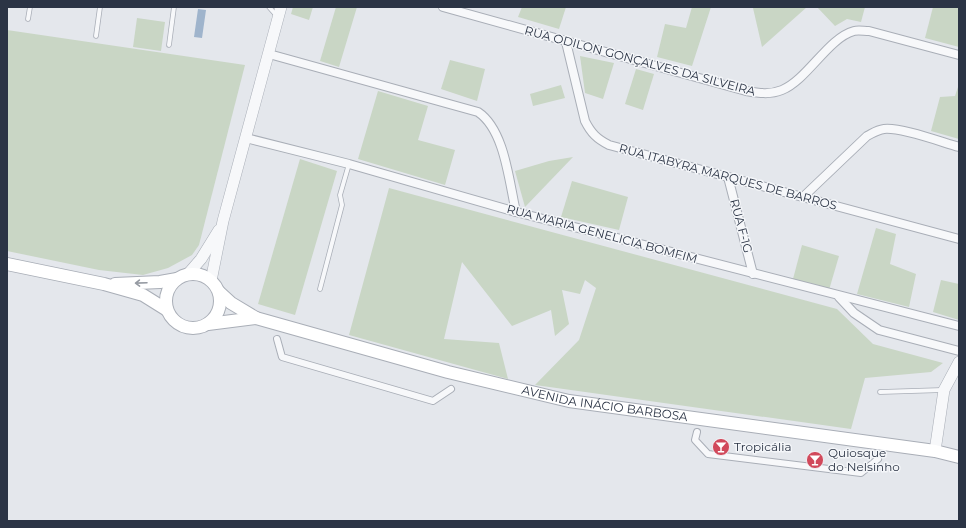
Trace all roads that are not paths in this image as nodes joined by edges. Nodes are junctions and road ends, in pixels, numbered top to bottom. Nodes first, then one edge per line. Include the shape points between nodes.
1 (30, 7) edge
2 (100, 7) edge
3 (174, 7) edge
4 (269, 7) edge
5 (443, 7) edge
6 (475, 7) edge
7 (279, 12) edge
8 (468, 14) junction
9 (28, 19) dead end
10 (96, 36) dead end
11 (566, 42) junction
12 (169, 45) dead end
13 (269, 54) junction
14 (959, 55) edge
15 (246, 138) junction
16 (959, 147) edge
17 (349, 164) junction
18 (728, 177) junction
19 (803, 197) junction
20 (516, 212) junction
21 (223, 221) junction
22 (959, 239) edge
23 (7, 264) edge
24 (753, 274) junction
25 (182, 277) junction
26 (211, 281) junction
27 (104, 284) junction
28 (320, 289) dead end
29 (219, 292) junction
30 (839, 297) junction
31 (167, 310) junction
32 (256, 318) junction
33 (208, 324) junction
34 (959, 326) edge
35 (277, 339) dead end
36 (959, 351) edge
37 (959, 362) edge
38 (451, 389) dead end
39 (944, 390) junction
40 (880, 392) dead end
41 (698, 432) dead end
42 (936, 450) junction
43 (959, 457) edge
44 (878, 459) dead end

1 - 9 lane
2 - 10 lane
3 - 12 lane
4 - 7 lane
5 - 8 street, RUA ODILON GONÇALVES DA SILVEIRA
6 - 8 street
7 - 13 street
8 - 11 street, RUA ODILON GONÇALVES DA SILVEIRA
11 - 14 street, RUA ODILON GONÇALVES DA SILVEIRA via 746,91 766,94 783,89 843,36 855,31 869,31
11 - 18 street, RUA ITABYRA MARQUES DE BARROS via 585,121 598,140
13 - 15 street
13 - 20 street via 478,112 487,118 496,131
15 - 17 street, RUA MARIA GENELICIA BOMFIM
15 - 21 street
16 - 19 street via 898,131 876,131 867,136
17 - 20 street, RUA MARIA GENELICIA BOMFIM
17 - 28 lane via 340,195 342,205
18 - 19 street, RUA ITABYRA MARQUES DE BARROS
18 - 24 street, RUA F-1G
19 - 22 street, RUA ITABYRA MARQUES DE BARROS
20 - 24 street, RUA MARIA GENELICIA BOMFIM
21 - 25 street via 214,240
21 - 26 street
23 - 27 main road
24 - 30 street, RUA MARIA GENELICIA BOMFIM
25 - 26 main road via 200,275
25 -> 27 main road via 160,282
25 - 31 main road via 168,290
26 - 29 main road
27 - 31 main road via 142,295
29 - 32 main road, AVENIDA INÁCIO BARBOSA via 231,303
29 - 33 main road via 218,313
30 - 34 street, RUA MARIA GENELICIA BOMFIM
30 - 36 street via 854,313 880,330
31 - 33 main road via 175,322 181,325 195,328
32 - 33 main road, AVENIDA INÁCIO BARBOSA
32 - 42 main road, AVENIDA INÁCIO BARBOSA via 448,372 569,401
35 - 38 street via 282,357 433,401
37 - 39 street
39 - 40 lane
39 - 42 street
41 - 44 street via 694,440 708,454 861,473
42 - 43 main road, AVENIDA INÁCIO BARBOSA

